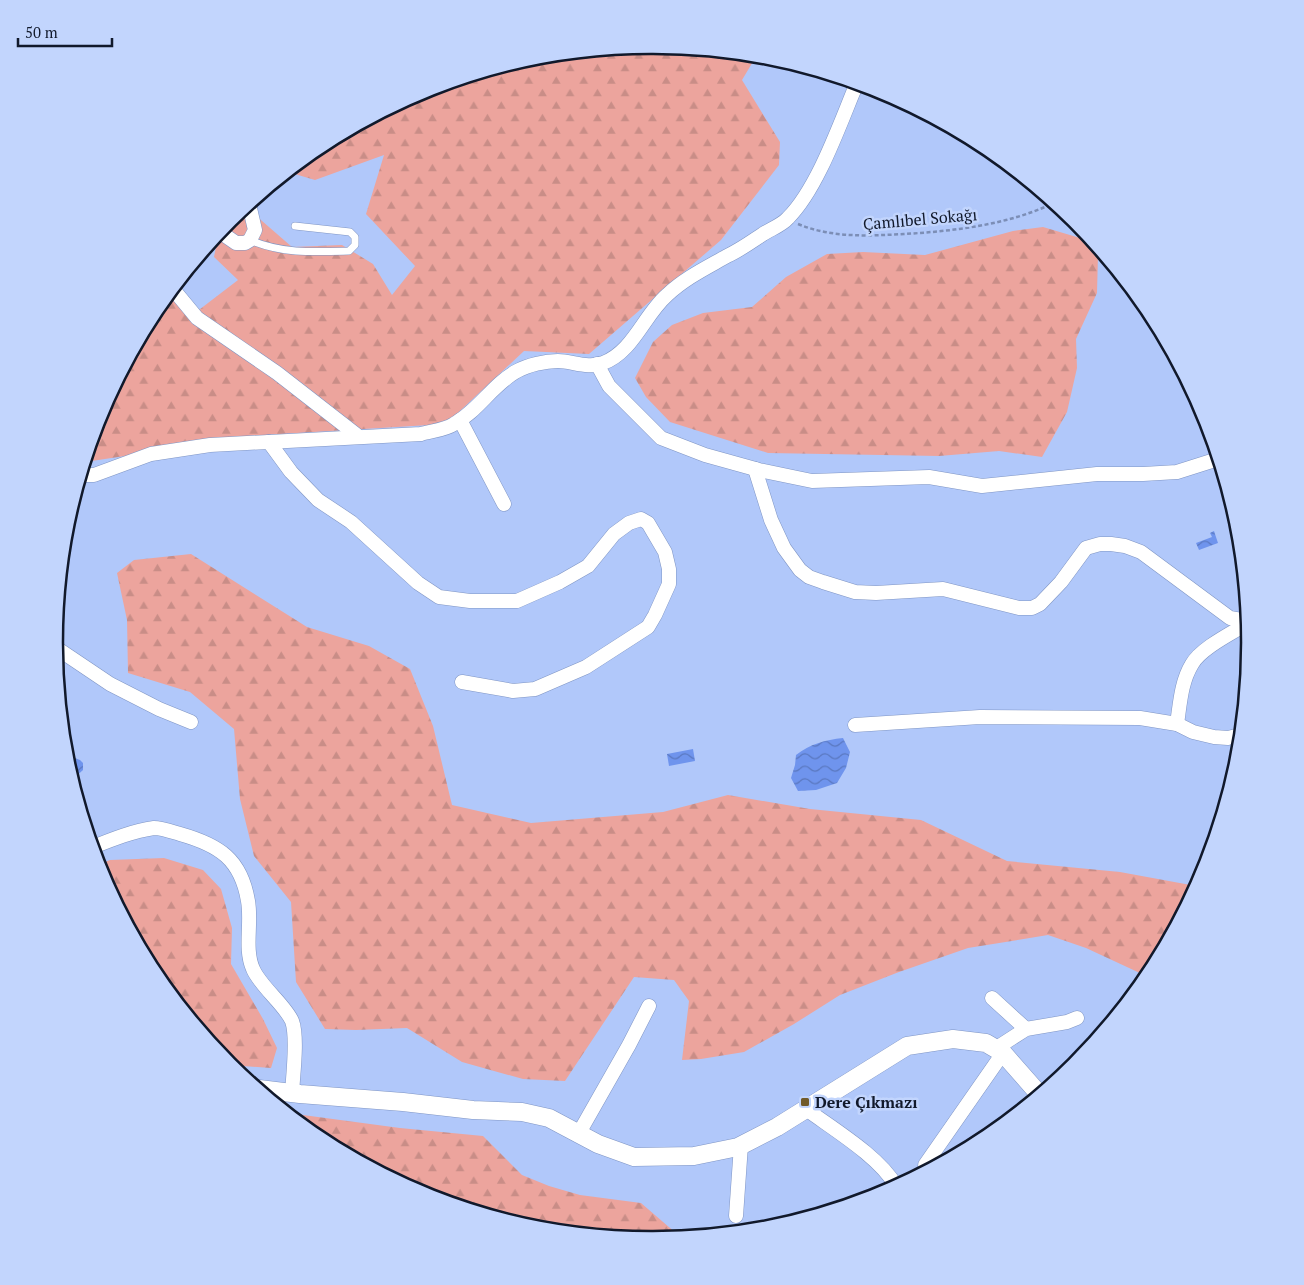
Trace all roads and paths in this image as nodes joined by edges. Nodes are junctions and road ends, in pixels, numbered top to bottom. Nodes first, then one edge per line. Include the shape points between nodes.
1 (854, 90) edge
2 (1047, 206) edge
3 (251, 212) edge
4 (788, 219) junction
5 (295, 226) dead end
6 (226, 236) edge
7 (250, 240) junction
8 (177, 294) edge
9 (596, 364) junction
10 (460, 420) junction
11 (358, 436) junction
12 (269, 442) junction
13 (1212, 461) edge
14 (755, 469) junction
15 (87, 475) edge
16 (504, 504) dead end
17 (1240, 620) edge
18 (1240, 627) edge
19 (64, 653) edge
20 (462, 682) dead end
21 (191, 722) dead end
22 (1177, 724) junction
23 (855, 725) dead end
24 (1233, 737) edge
25 (99, 845) edge
26 (992, 998) dead end
27 (649, 1006) dead end
28 (1077, 1018) dead end
29 (1026, 1029) junction
30 (999, 1051) junction
31 (1035, 1089) edge
32 (270, 1090) edge
33 (292, 1093) junction
34 (806, 1109) junction
35 (579, 1133) junction
36 (741, 1145) junction
37 (926, 1163) edge
38 (893, 1179) edge
39 (736, 1216) dead end

1 - 4 street via 825,160
2 - 4 path, Çamlıbel Sokağı via 1025,215 939,232 867,236 810,229
3 - 7 street via 255,230
4 - 9 street via 684,281 666,295 619,354
5 - 7 lane via 350,232 355,237 355,245 349,251 297,252 270,248
6 - 7 street via 236,243
8 - 11 street via 197,318 277,373
9 - 10 street via 557,361 517,371
9 - 14 street via 609,386 661,438
10 - 11 street via 421,434
10 - 16 street
11 - 12 street
12 - 15 street via 210,445 151,454
12 - 20 street via 291,472 318,500 351,522 418,583 439,597 517,601 588,566 614,534 629,523 641,519 648,523 665,552 669,584 648,627 586,667 535,689 513,691
13 - 14 street via 1177,472 1097,474 982,486 929,477 812,481
14 - 17 street via 771,520 784,548 800,570 809,577 855,592 943,589 1019,608 1032,608 1061,582 1086,548 1111,544 1141,552 1230,618
18 - 22 street via 1192,662 1182,692
19 - 21 street via 110,684
22 - 23 street via 1140,718 980,717
22 - 24 street via 1214,737
25 - 33 street via 122,835 157,828 204,841 232,861 248,900 249,958 253,971 292,1020
26 - 29 street
27 - 35 street
28 - 29 street
29 - 30 street
30 - 31 street
30 - 34 street via 986,1043 953,1039 907,1046
30 - 37 street
32 - 33 street
33 - 35 street via 522,1112 549,1118
34 - 36 street
34 - 38 street via 879,1164
35 - 36 street via 634,1157 694,1156
36 - 39 street

